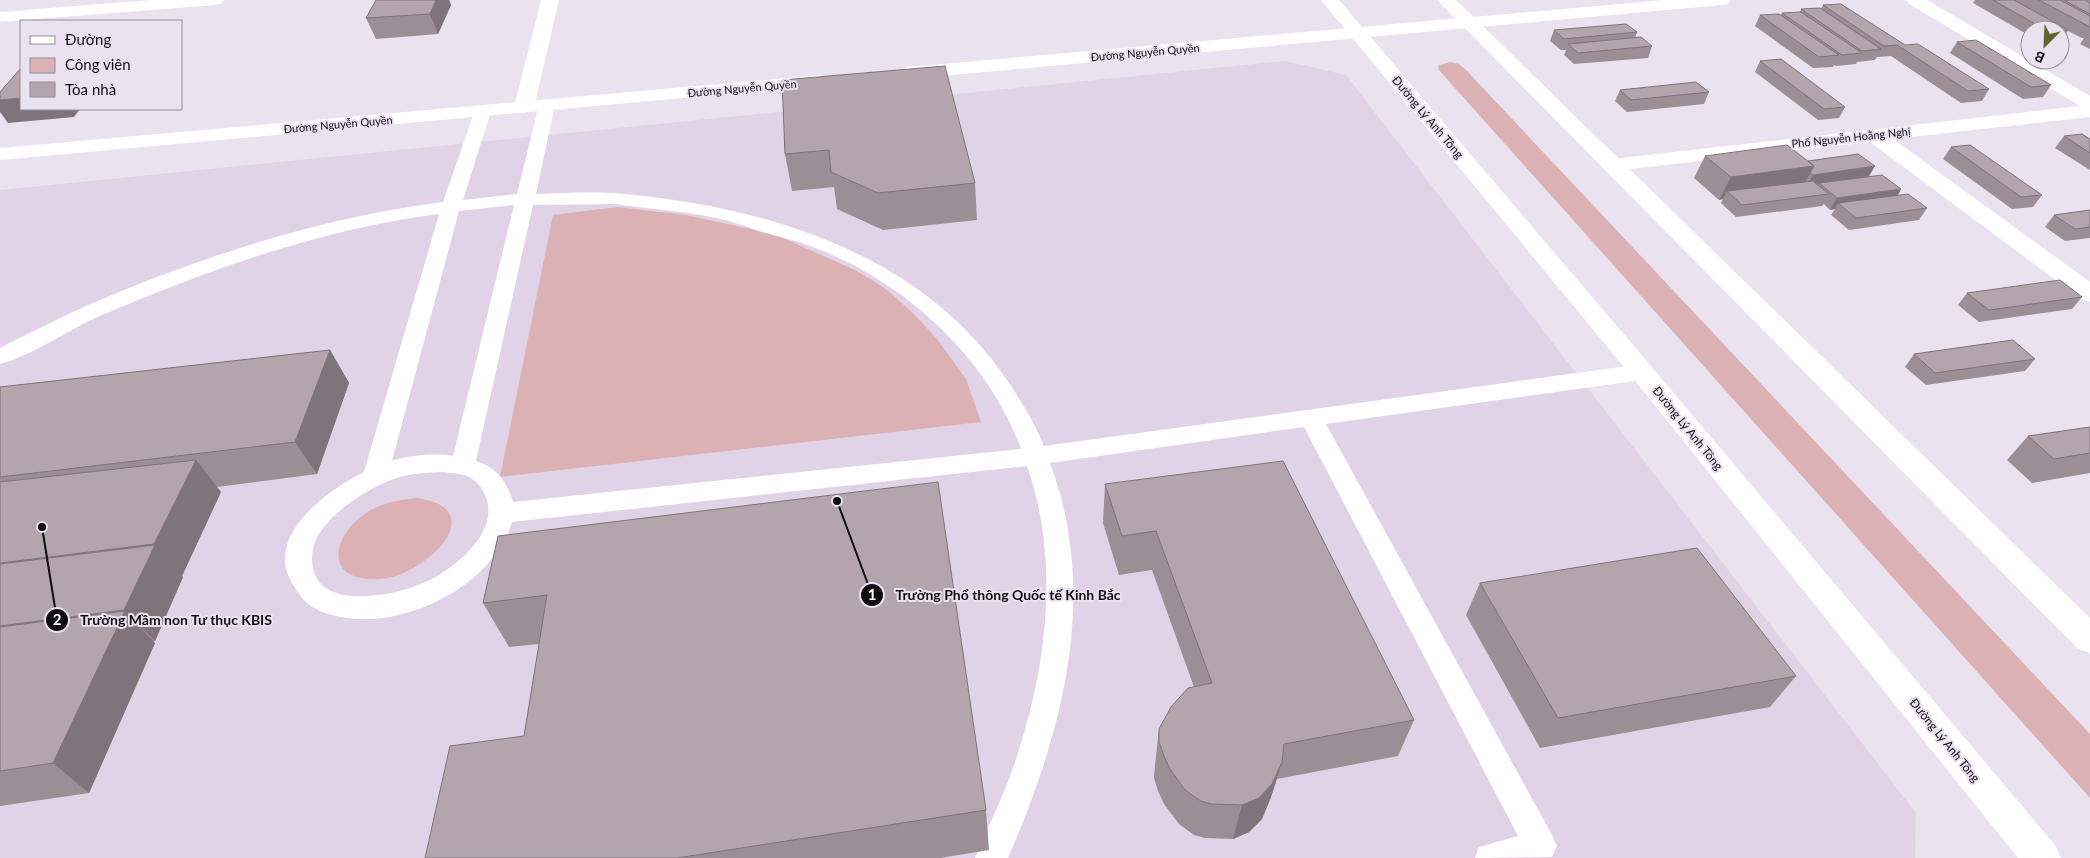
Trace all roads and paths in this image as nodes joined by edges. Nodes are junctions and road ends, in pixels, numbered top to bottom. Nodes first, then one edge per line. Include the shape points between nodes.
1 (215, 0) edge
2 (550, 0) edge
3 (1330, 0) edge
4 (1446, 0) edge
5 (1722, 0) edge
6 (1915, 0) edge
7 (0, 16) edge
8 (1468, 23) junction
9 (1358, 33) junction
10 (886, 75) edge
11 (837, 79) edge
12 (2090, 104) edge
13 (548, 105) junction
14 (524, 107) junction
15 (482, 111) junction
16 (2090, 111) edge
17 (1874, 135) junction
18 (0, 154) edge
19 (1612, 165) junction
20 (526, 199) junction
21 (451, 206) junction
22 (2090, 294) edge
23 (0, 357) edge
24 (1642, 372) junction
25 (1311, 418) junction
26 (1037, 456) junction
27 (463, 466) junction
28 (375, 477) junction
29 (502, 513) junction
30 (2090, 639) edge
31 (991, 858) edge
32 (1491, 858) edge
33 (2042, 858) edge

1 - 7 street
2 - 14 street
3 - 9 street, Đường Lý Anh Tông
4 - 8 street
5 - 8 street, Đường Nguyễn Quyền
6 - 12 street
8 - 9 street, Đường Nguyễn Quyền
8 - 19 street
9 - 10 street, Đường Nguyễn Quyền
9 - 24 street, Đường Lý Anh Tông
11 - 13 street, Đường Nguyễn Quyền
13 - 14 street, Đường Nguyễn Quyền
13 - 20 lane
14 - 15 street, Đường Nguyễn Quyền
15 - 18 street, Đường Nguyễn Quyền
15 - 21 lane
16 - 17 street, Phố Nguyễn Hoằng Nghị
17 - 19 street, Phố Nguyễn Hoằng Nghị
17 - 22 street
19 - 30 street
20 - 21 lane
20 - 26 lane via 637,200 690,207 790,231 836,249 879,271 919,298 955,330 988,366 1015,408
20 - 27 lane
21 - 23 lane via 362,221 202,267 89,312
21 - 28 lane
24 - 25 lane
24 - 33 street, Đường Lý Anh Tông
25 - 26 lane
25 - 32 lane via 1541,846
26 - 29 lane
26 - 31 lane via 1050,500 1058,548 1060,600 1055,657 1043,719 1022,784
27 - 28 lane via 422,464 398,468
27 - 29 lane via 488,478 501,500
28 - 29 lane via 339,497 312,525 304,540 299,569 312,592 325,601 341,606 382,607 426,594 465,571 480,557 491,542

